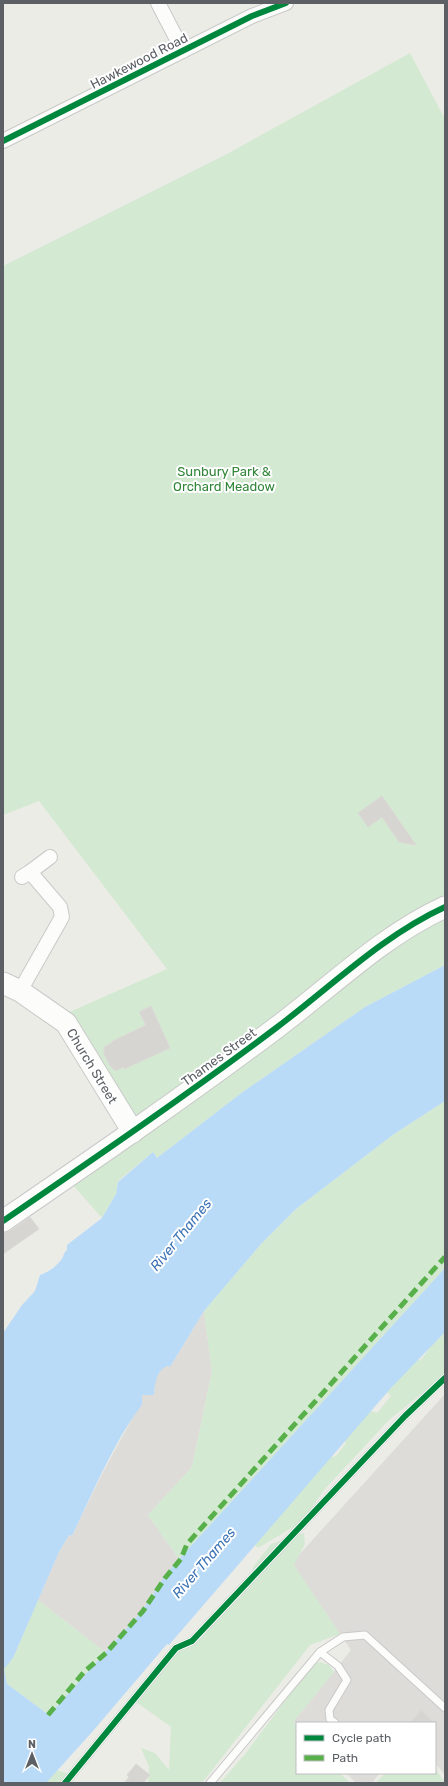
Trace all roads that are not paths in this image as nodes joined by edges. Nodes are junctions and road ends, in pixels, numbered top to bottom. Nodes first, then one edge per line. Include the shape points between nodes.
1 (158, 3) edge
2 (286, 3) edge
3 (183, 51) junction
4 (3, 142) edge
5 (50, 857) dead end
6 (445, 907) edge
7 (12, 987) edge
8 (133, 1132) junction
9 (3, 1222) edge
10 (445, 1378) edge
11 (320, 1652) junction
12 (445, 1708) edge
13 (334, 1722) edge
14 (65, 1783) edge
15 (210, 1783) edge

1 - 3 street, Hawkewood Road
2 - 3 street, Hawkewood Road via 252,16
3 - 4 street, Hawkewood Road
5 - 7 street via 26,874 60,907 62,917
6 - 8 street, Thames Street via 418,919 394,935 287,1020
7 - 8 street, Church Street via 66,1023
8 - 9 street, Thames Street
10 - 14 lane via 405,1416 192,1641 176,1648
11 - 12 lane via 343,1637 365,1635
11 - 13 lane via 338,1666 348,1680 329,1710 330,1719
11 - 15 lane

